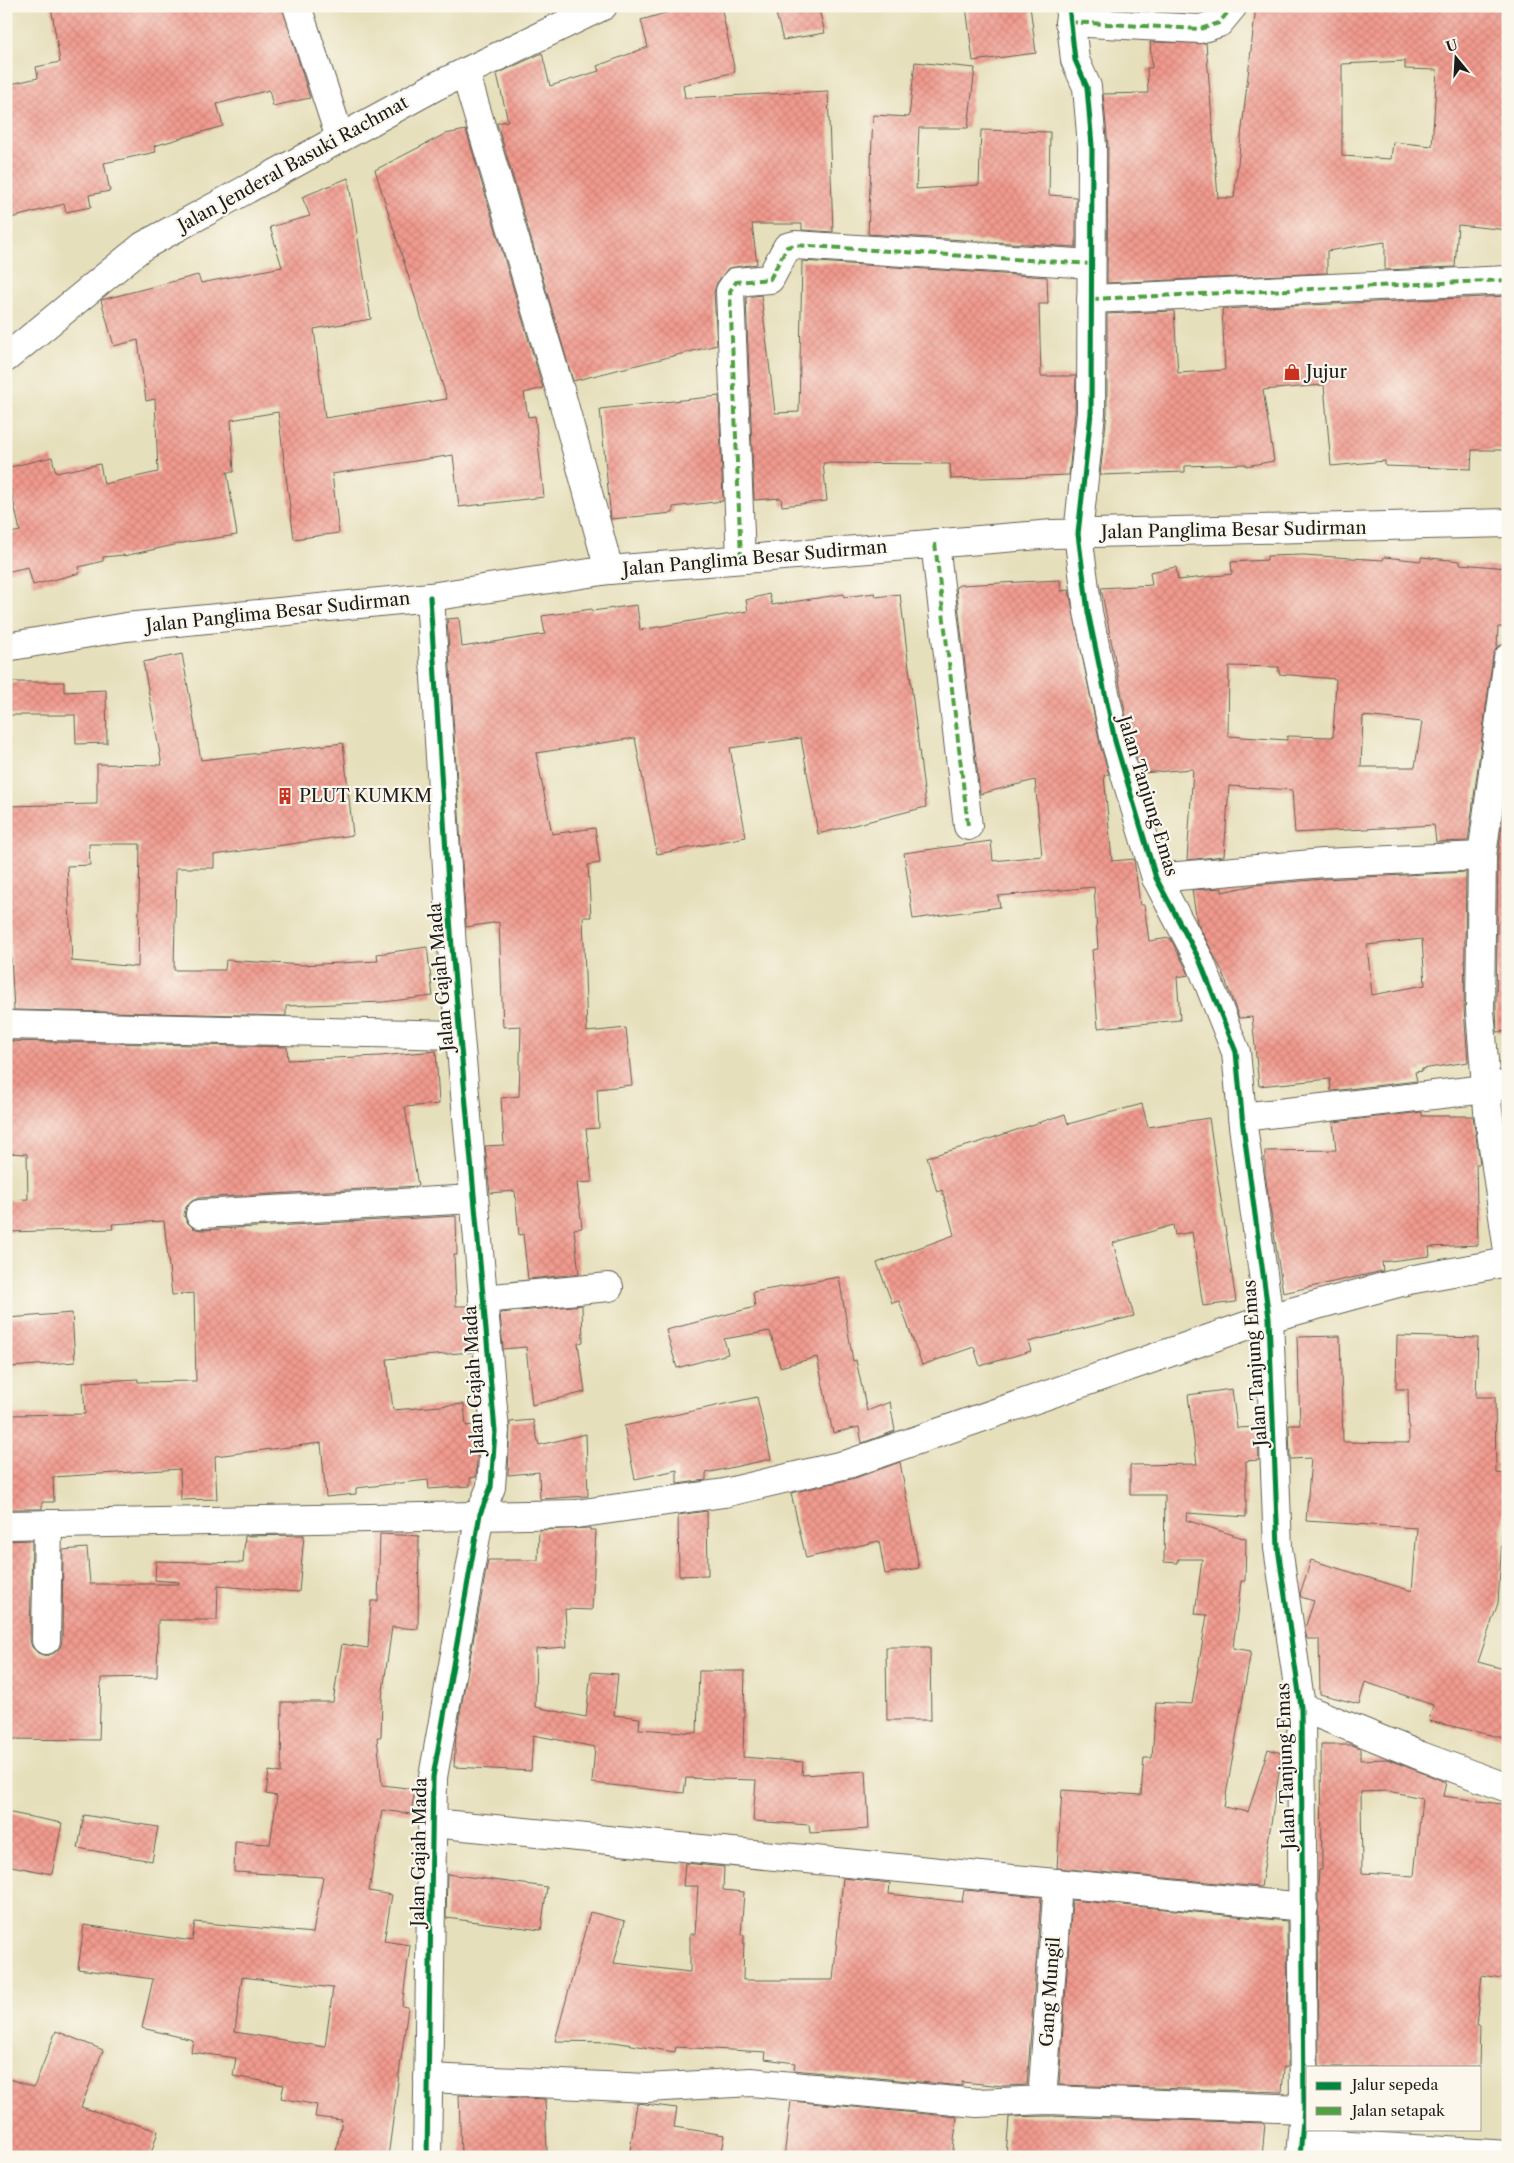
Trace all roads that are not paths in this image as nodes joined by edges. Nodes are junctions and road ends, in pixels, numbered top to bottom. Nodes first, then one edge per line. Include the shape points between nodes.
1 (297, 6) edge
2 (603, 6) edge
3 (1233, 6) edge
4 (1069, 14) edge
5 (465, 72) junction
6 (340, 138) junction
7 (1091, 264) junction
8 (1508, 280) edge
9 (1092, 299) junction
10 (6, 358) edge
11 (1508, 523) edge
12 (1078, 534) junction
13 (935, 543) junction
14 (741, 559) junction
15 (609, 570) junction
16 (430, 597) junction
17 (6, 647) edge
18 (1508, 658) edge
19 (968, 826) dead end
20 (1482, 856) junction
21 (1156, 878) junction
22 (6, 1024) edge
23 (459, 1035) junction
24 (1497, 1087) edge
25 (1242, 1117) junction
26 (474, 1199) junction
27 (200, 1214) dead end
28 (1508, 1251) edge
29 (1508, 1262) edge
30 (609, 1287) dead end
31 (483, 1298) junction
32 (1270, 1318) junction
33 (480, 1514) junction
34 (48, 1524) junction
35 (6, 1526) edge
36 (46, 1640) dead end
37 (1301, 1707) junction
38 (1508, 1788) edge
39 (432, 1823) junction
40 (1058, 1883) junction
41 (1304, 1907) junction
42 (428, 2078) junction
43 (1042, 2100) junction
44 (1304, 2109) junction
45 (1302, 2149) edge
46 (1508, 2154) edge
47 (427, 2157) edge

1 - 6 main road
2 - 5 main road, Jalan Jenderal Basuki Rachmat
3 - 4 main road via 1219,23 1200,29
4 - 7 main road, Jalan Tanjung Emas via 1075,60 1087,87 1092,146
5 - 6 main road, Jalan Jenderal Basuki Rachmat
5 - 15 main road via 560,390
6 - 10 main road, Jalan Jenderal Basuki Rachmat via 143,246
7 - 9 main road, Jalan Tanjung Emas
7 - 14 main road via 795,245 787,247 770,279 736,282 730,291
8 - 9 main road
9 - 12 main road, Jalan Tanjung Emas via 1091,413
11 - 12 main road, Jalan Panglima Besar Sudirman
12 - 13 main road, Jalan Panglima Besar Sudirman
12 - 21 main road, Jalan Tanjung Emas via 1088,612 1115,741
13 - 14 main road, Jalan Panglima Besar Sudirman
13 - 19 main road
14 - 15 main road, Jalan Panglima Besar Sudirman
15 - 16 main road, Jalan Panglima Besar Sudirman
16 - 17 main road, Jalan Panglima Besar Sudirman via 126,627
16 - 23 main road, Jalan Gajah Mada
18 - 20 main road
20 - 21 main road via 1323,863
20 - 24 main road via 1480,1010
21 - 25 main road, Jalan Tanjung Emas via 1199,959 1236,1052
22 - 23 main road
23 - 26 main road, Jalan Gajah Mada
24 - 25 main road
24 - 28 main road
25 - 32 main road, Jalan Tanjung Emas
26 - 27 main road
26 - 31 main road, Jalan Gajah Mada
29 - 32 main road via 1409,1280
30 - 31 main road
31 - 33 main road, Jalan Gajah Mada via 495,1431 491,1487
32 - 33 main road via 851,1463 724,1493 576,1514
32 - 37 main road, Jalan Tanjung Emas via 1278,1548
33 - 34 main road
33 - 39 main road, Jalan Gajah Mada via 433,1778
34 - 35 main road
34 - 36 main road
37 - 38 main road
37 - 41 main road, Jalan Tanjung Emas
39 - 40 main road
39 - 42 main road, Jalan Gajah Mada
40 - 41 main road
40 - 43 main road, Gang Mungil
41 - 44 main road, Jalan Tanjung Emas
42 - 43 main road via 647,2088 751,2082 977,2103
42 - 47 main road, Jalan Gajah Mada
43 - 44 main road
44 - 45 main road, Jalan Tanjung Emas
45 - 46 main road

